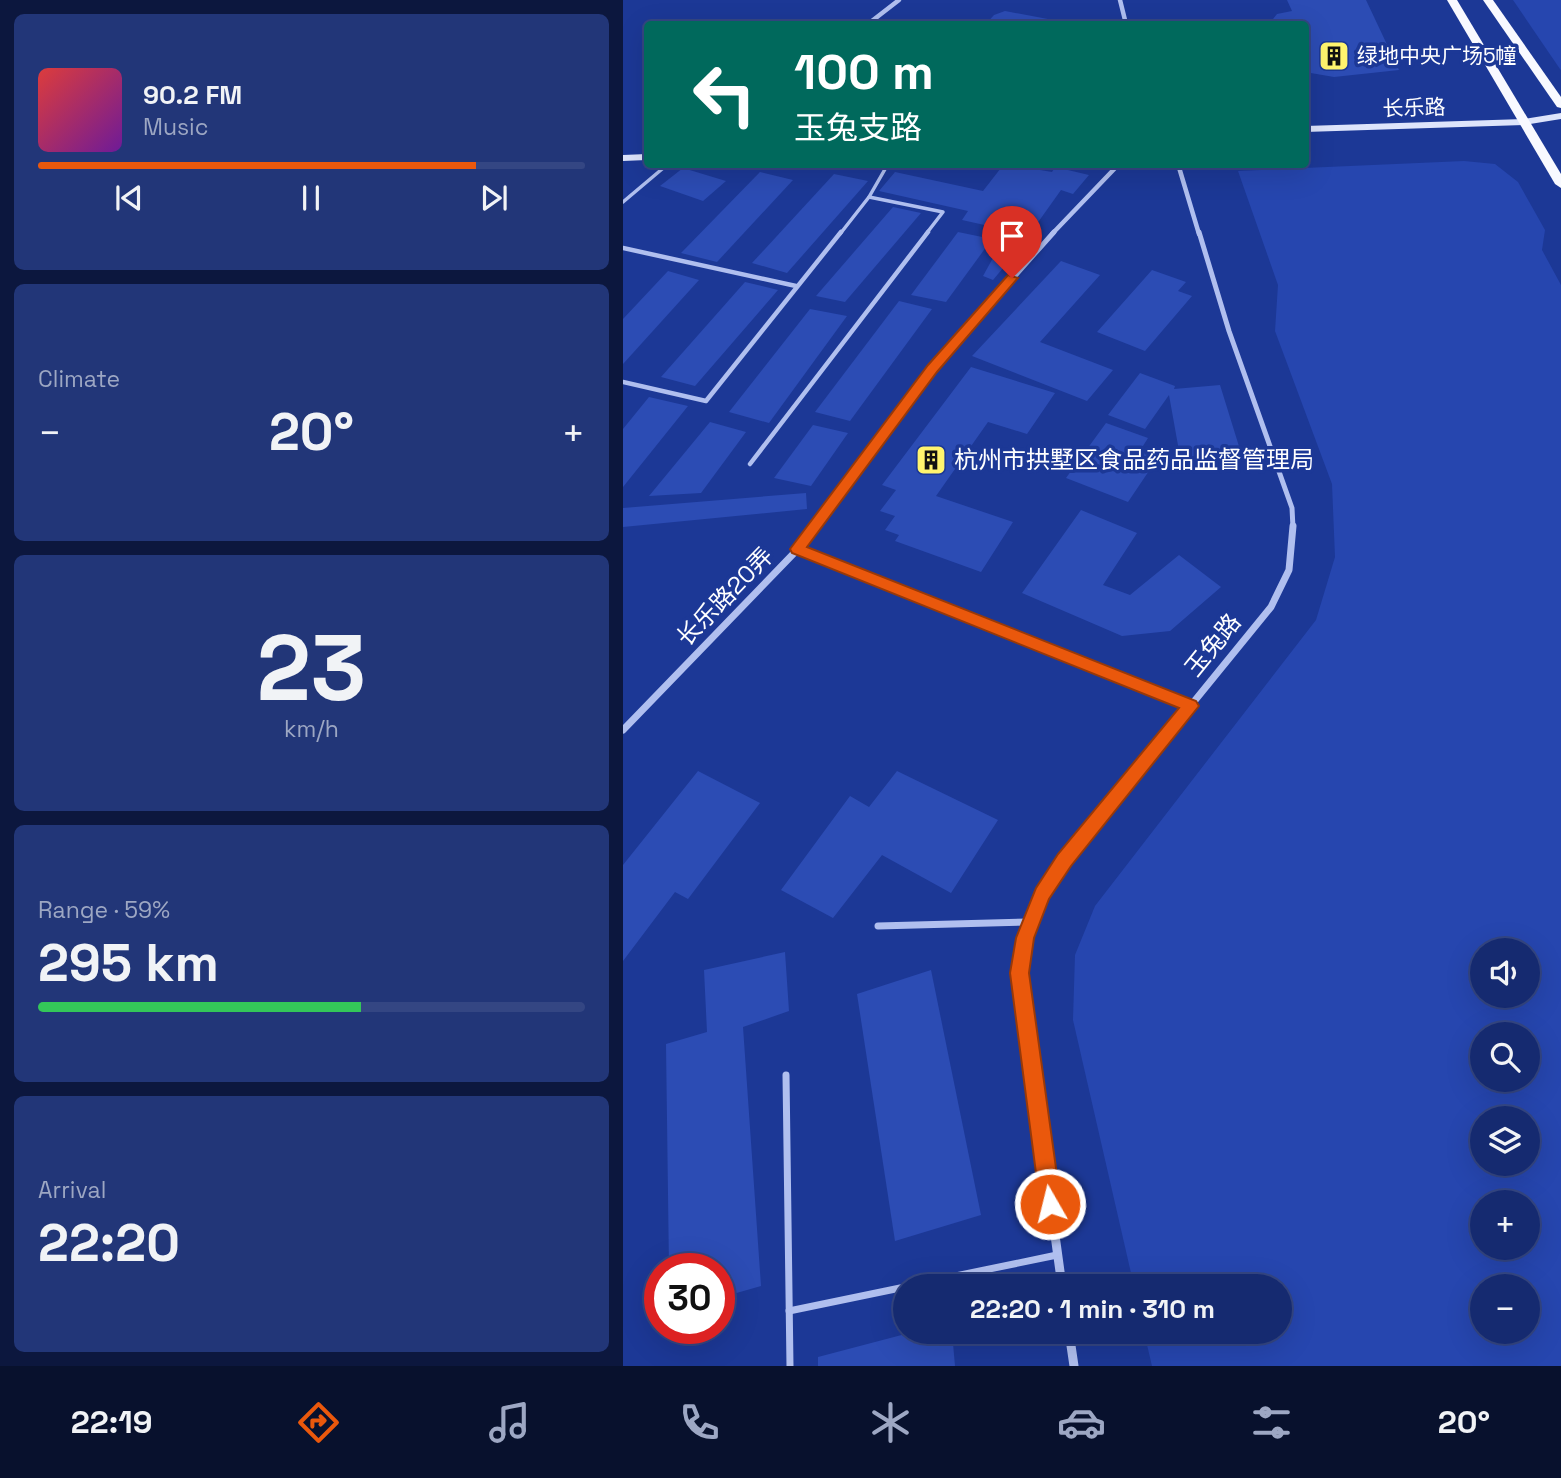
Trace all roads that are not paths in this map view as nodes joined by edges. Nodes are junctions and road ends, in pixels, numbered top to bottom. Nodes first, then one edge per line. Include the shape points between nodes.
1 (899, 0) edge
2 (1120, 0) edge
3 (1452, 0) edge
4 (1488, 0) edge
5 (871, 21) edge
6 (1125, 21) edge
7 (1561, 105) edge
8 (1561, 116) edge
9 (1524, 121) junction
10 (1309, 129) edge
11 (644, 157) edge
12 (623, 158) edge
13 (663, 168) edge
14 (886, 168) edge
15 (1115, 168) edge
16 (1179, 168) edge
17 (1561, 184) edge
18 (869, 197) junction
19 (623, 202) edge
20 (623, 248) edge
21 (796, 286) junction
22 (623, 382) edge
23 (750, 464) dead end
24 (797, 549) junction
25 (1191, 706) junction
26 (623, 730) edge
27 (1030, 922) junction
28 (878, 926) dead end
29 (786, 1075) dead end
30 (1057, 1255) junction
31 (964, 1274) edge
32 (1060, 1274) edge
33 (893, 1289) edge
34 (789, 1311) junction
35 (1071, 1344) edge
36 (790, 1366) edge
37 (1074, 1366) edge

1 - 5 street
2 - 6 street
3 - 9 main road
4 - 7 main road
8 - 9 street, 长乐路
9 - 10 street, 长乐路
9 - 17 main road
11 - 12 street
13 - 19 lane
14 - 18 lane
15 - 24 street, 长乐路20弄 via 933,369
16 - 25 street, 玉兔路 via 1229,331 1287,488 1293,533 1289,570 1271,607
18 - 21 lane
18 - 23 lane via 943,212
20 - 21 lane
21 - 22 lane via 706,401
24 - 25 lane
24 - 26 street, 长乐路20弄
25 - 27 street, 玉兔路 via 1065,860
27 - 28 lane
27 - 30 street, 玉兔路 via 1019,973
29 - 34 lane
30 - 31 lane
30 - 32 street, 玉兔路
33 - 34 lane
34 - 36 lane
35 - 37 street

